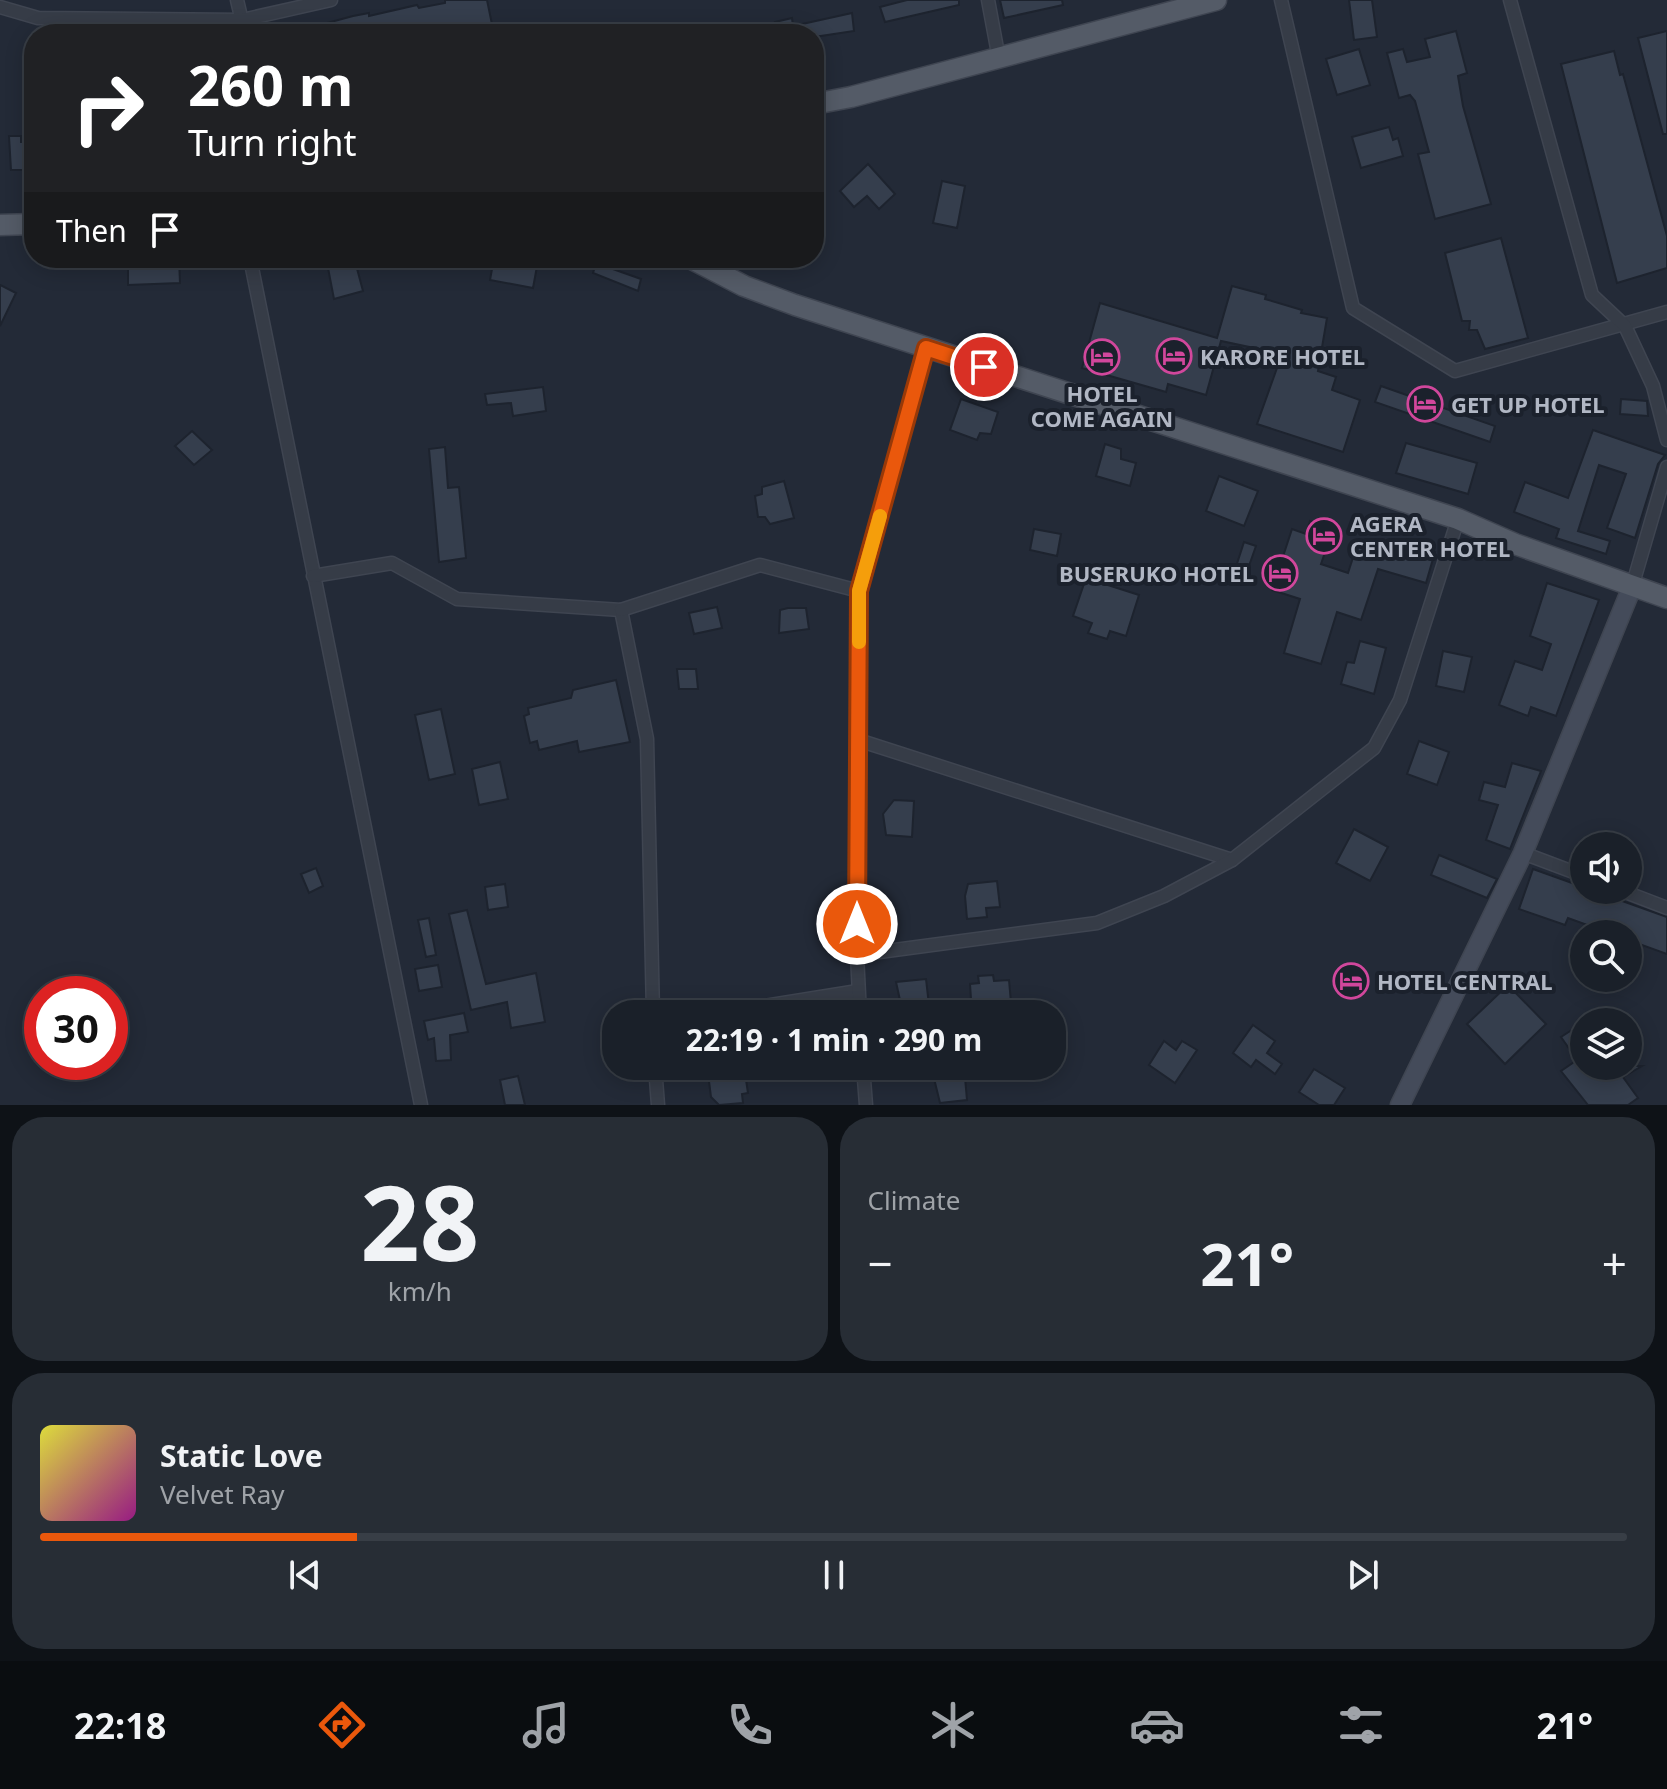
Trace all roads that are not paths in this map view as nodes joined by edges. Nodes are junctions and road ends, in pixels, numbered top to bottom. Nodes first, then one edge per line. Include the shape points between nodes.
1 (237, 0) edge
2 (331, 0) edge
3 (988, 0) edge
4 (1216, 0) edge
5 (1281, 0) edge
6 (1510, 0) edge
7 (0, 7) edge
8 (242, 20) junction
9 (243, 24) edge
10 (999, 59) junction
11 (824, 102) edge
12 (24, 224) edge
13 (0, 225) edge
14 (252, 268) edge
15 (709, 268) edge
16 (720, 268) edge
17 (744, 286) junction
18 (1667, 312) edge
19 (1625, 326) junction
20 (926, 348) junction
21 (1667, 440) edge
22 (1667, 467) edge
23 (1458, 519) junction
24 (313, 576) junction
25 (1632, 587) junction
26 (859, 591) junction
27 (1667, 598) edge
28 (621, 610) junction
29 (858, 740) junction
30 (1523, 853) junction
31 (1232, 860) junction
32 (1570, 871) edge
33 (1642, 898) edge
34 (1667, 908) edge
35 (857, 955) junction
36 (858, 991) junction
37 (653, 1000) edge
38 (802, 1000) edge
39 (859, 1000) edge
40 (656, 1080) edge
41 (864, 1080) edge
42 (421, 1105) edge
43 (658, 1105) edge
44 (866, 1105) edge
45 (1400, 1105) edge

1 - 8 street
2 - 8 street
3 - 10 street
4 - 10 main road
5 - 19 street via 1353,308 1455,371
6 - 19 street via 1592,295
7 - 8 street via 38,18
8 - 9 street
10 - 11 main road
12 - 13 main road
14 - 24 street
15 - 17 main road
16 - 17 main road
17 - 20 main road
18 - 19 street
19 - 21 street via 1653,386
20 - 23 main road
20 - 26 street
22 - 25 street
23 - 25 main road
23 - 31 street via 1400,700 1374,748
24 - 28 street via 392,563 457,599
24 - 42 street
25 - 27 main road
25 - 30 main road
26 - 28 street via 760,565
26 - 29 street
28 - 37 street via 647,739
29 - 31 street
29 - 35 street
30 - 32 street
30 - 45 main road
31 - 35 street via 1097,923
33 - 34 street
35 - 36 street
36 - 38 street
36 - 39 street
40 - 43 street
41 - 44 street

